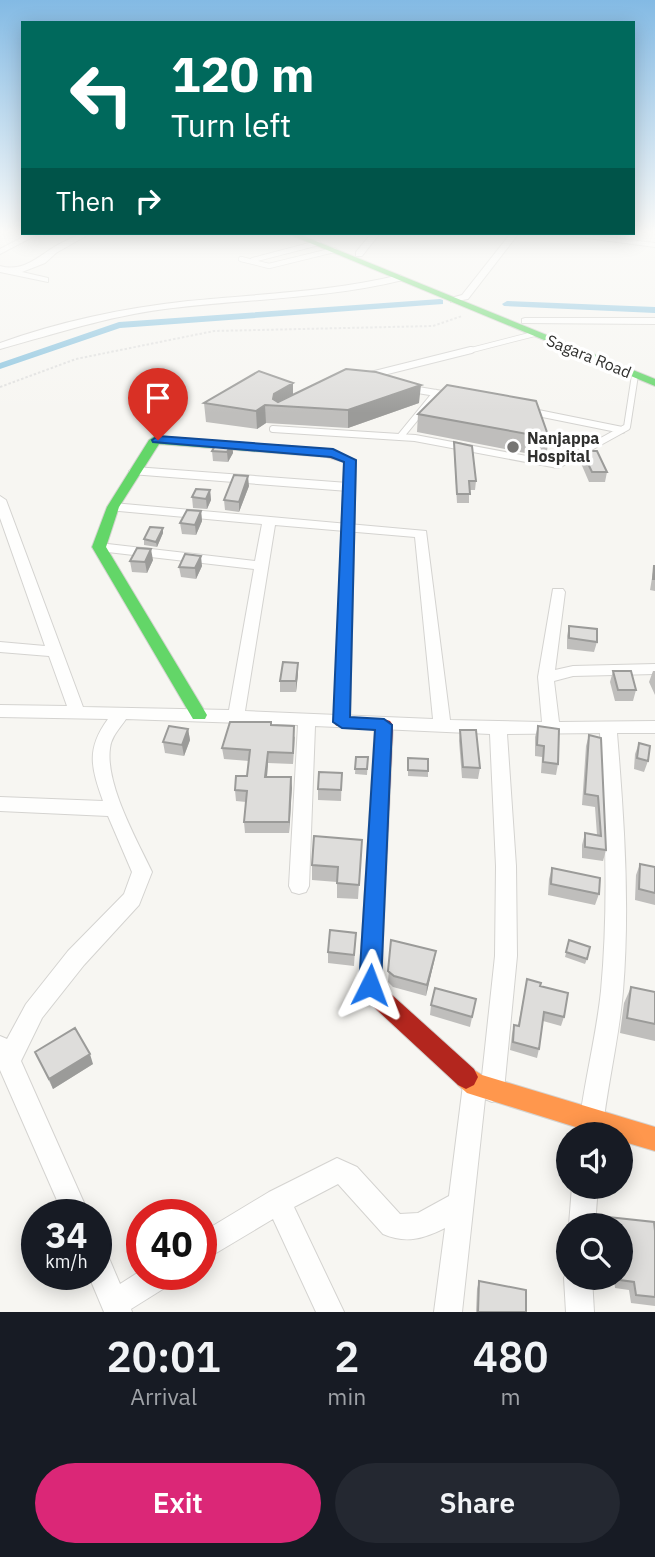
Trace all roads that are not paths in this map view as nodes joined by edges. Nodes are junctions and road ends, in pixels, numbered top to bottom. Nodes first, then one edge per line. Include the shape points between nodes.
1 (328, 291) edge
2 (440, 291) edge
3 (444, 291) edge
4 (466, 291) edge
5 (460, 298) junction
6 (655, 321) edge
7 (530, 327) junction
8 (0, 346) edge
9 (655, 373) edge
10 (371, 375) edge
11 (635, 375) junction
12 (361, 380) edge
13 (373, 383) edge
14 (655, 383) edge
15 (398, 387) edge
16 (436, 393) junction
17 (462, 398) edge
18 (529, 411) edge
19 (273, 429) dead end
20 (622, 430) junction
21 (400, 437) junction
22 (135, 471) junction
23 (348, 487) junction
24 (0, 501) edge
25 (113, 507) junction
26 (269, 520) junction
27 (346, 526) junction
28 (99, 547) junction
29 (261, 566) junction
30 (558, 592) dead end
31 (0, 647) edge
32 (56, 652) junction
33 (655, 669) edge
34 (546, 677) junction
35 (0, 711) edge
36 (77, 712) junction
37 (121, 713) junction
38 (199, 715) junction
39 (236, 716) junction
40 (307, 720) junction
41 (342, 722) junction
42 (384, 725) junction
43 (442, 726) junction
44 (608, 726) junction
45 (655, 726) edge
46 (551, 727) junction
47 (498, 728) junction
48 (0, 804) edge
49 (115, 809) junction
50 (299, 886) dead end
51 (4, 1054) edge
52 (484, 1088) junction
53 (579, 1122) edge
54 (591, 1122) edge
55 (633, 1135) edge
56 (655, 1139) edge
57 (69, 1199) edge
58 (278, 1201) junction
59 (460, 1204) junction
60 (217, 1239) edge
61 (109, 1290) edge
62 (139, 1290) edge
63 (579, 1290) edge
64 (116, 1307) edge
65 (330, 1312) edge
66 (448, 1312) edge
67 (580, 1312) edge

1 - 8 street via 141,310 52,327
2 - 5 main road, Sagara Road
3 - 5 main road, Sagara Road
4 - 5 street
5 - 7 main road, Sagara Road
5 - 7 main road, Sagara Road via 479,310
6 - 7 street
7 - 9 main road, Sagara Road
7 - 10 lane
7 - 11 main road, Sagara Road
11 - 14 main road, Sagara Road
11 - 20 lane via 628,425
12 - 13 lane
15 - 16 lane
16 - 17 lane
16 - 21 lane
18 - 20 lane
19 - 21 lane
20 - 21 lane via 558,465
22 - 23 street
22 - 23 main road via 158,440 339,454 350,460
22 - 25 main road
23 - 27 main road
24 - 32 street
25 - 26 street
25 - 28 main road
26 - 27 street
26 - 29 street
27 - 41 main road
27 - 43 street via 412,531 423,536
28 - 29 street
28 - 38 main road
29 - 39 street
30 - 34 street
31 - 32 street
32 - 36 street
33 - 34 street via 573,671
34 - 46 street
35 - 36 street
36 - 37 street
37 - 38 street
37 - 49 street via 101,751
38 - 39 street
39 - 40 street
40 - 41 street
40 - 50 street
41 - 42 street
42 - 43 street
42 - 52 main road via 370,985 376,997
43 - 47 street
44 - 45 street
44 - 46 street
44 - 54 street via 618,869 617,928 612,996
46 - 47 street
47 - 52 street via 506,956
48 - 49 street
49 - 51 street via 142,872 137,890 34,1011
51 - 57 street
52 - 53 main road
52 - 59 street
55 - 56 main road
58 - 59 street via 337,1171 348,1176 400,1229 417,1227
58 - 60 street
58 - 65 street
59 - 66 street
61 - 64 street
62 - 64 street
63 - 67 street

